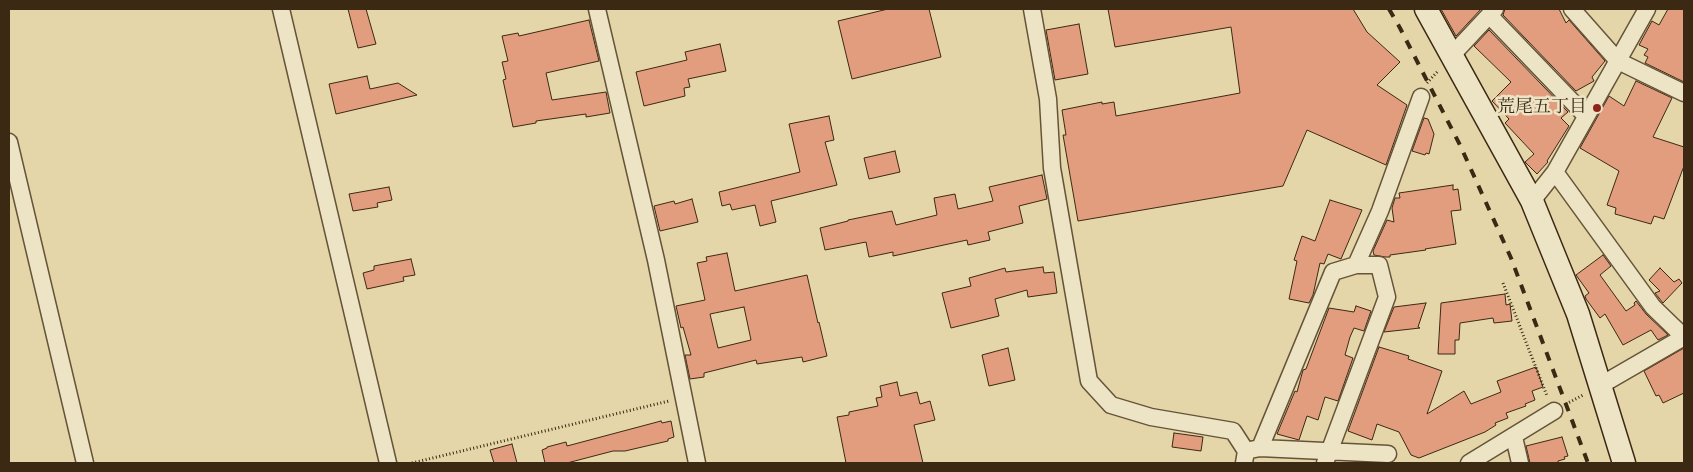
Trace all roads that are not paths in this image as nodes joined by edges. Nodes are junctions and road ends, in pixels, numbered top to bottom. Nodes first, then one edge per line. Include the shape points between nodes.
1 (281, 9) edge
2 (597, 9) edge
3 (1032, 9) edge
4 (1426, 9) edge
5 (1572, 9) edge
6 (1647, 9) edge
7 (1492, 12) edge
8 (1452, 55) junction
9 (1618, 60) junction
10 (1684, 93) edge
11 (1421, 97) road end
12 (1586, 116) junction
13 (9, 142) edge
14 (1555, 172) junction
15 (1532, 201) junction
16 (1356, 264) junction
17 (1684, 337) edge
18 (1601, 386) junction
19 (1554, 411) road end
20 (1514, 437) junction
21 (1250, 454) edge
22 (1388, 454) dead end
23 (1327, 457) edge
24 (85, 463) edge
25 (388, 463) edge
26 (697, 463) edge
27 (1469, 463) edge
28 (1520, 463) edge
29 (1624, 463) edge

1 - 25 street
2 - 26 street via 656,260
3 - 21 street via 1048,99 1052,168 1090,381 1111,405 1151,417 1233,431
4 - 8 street
5 - 9 street
6 - 9 street
7 - 8 street
7 - 12 street
8 - 15 street
9 - 10 street
9 - 12 street
11 - 16 street via 1380,211
12 - 14 street
13 - 24 street
14 - 15 street
14 - 17 street via 1653,307
15 - 18 street via 1578,314
16 - 21 street via 1332,272
16 - 23 street via 1379,266 1387,296
17 - 18 street
18 - 29 street
19 - 20 street
20 - 27 street
20 - 28 street
21 - 23 street
22 - 23 street

